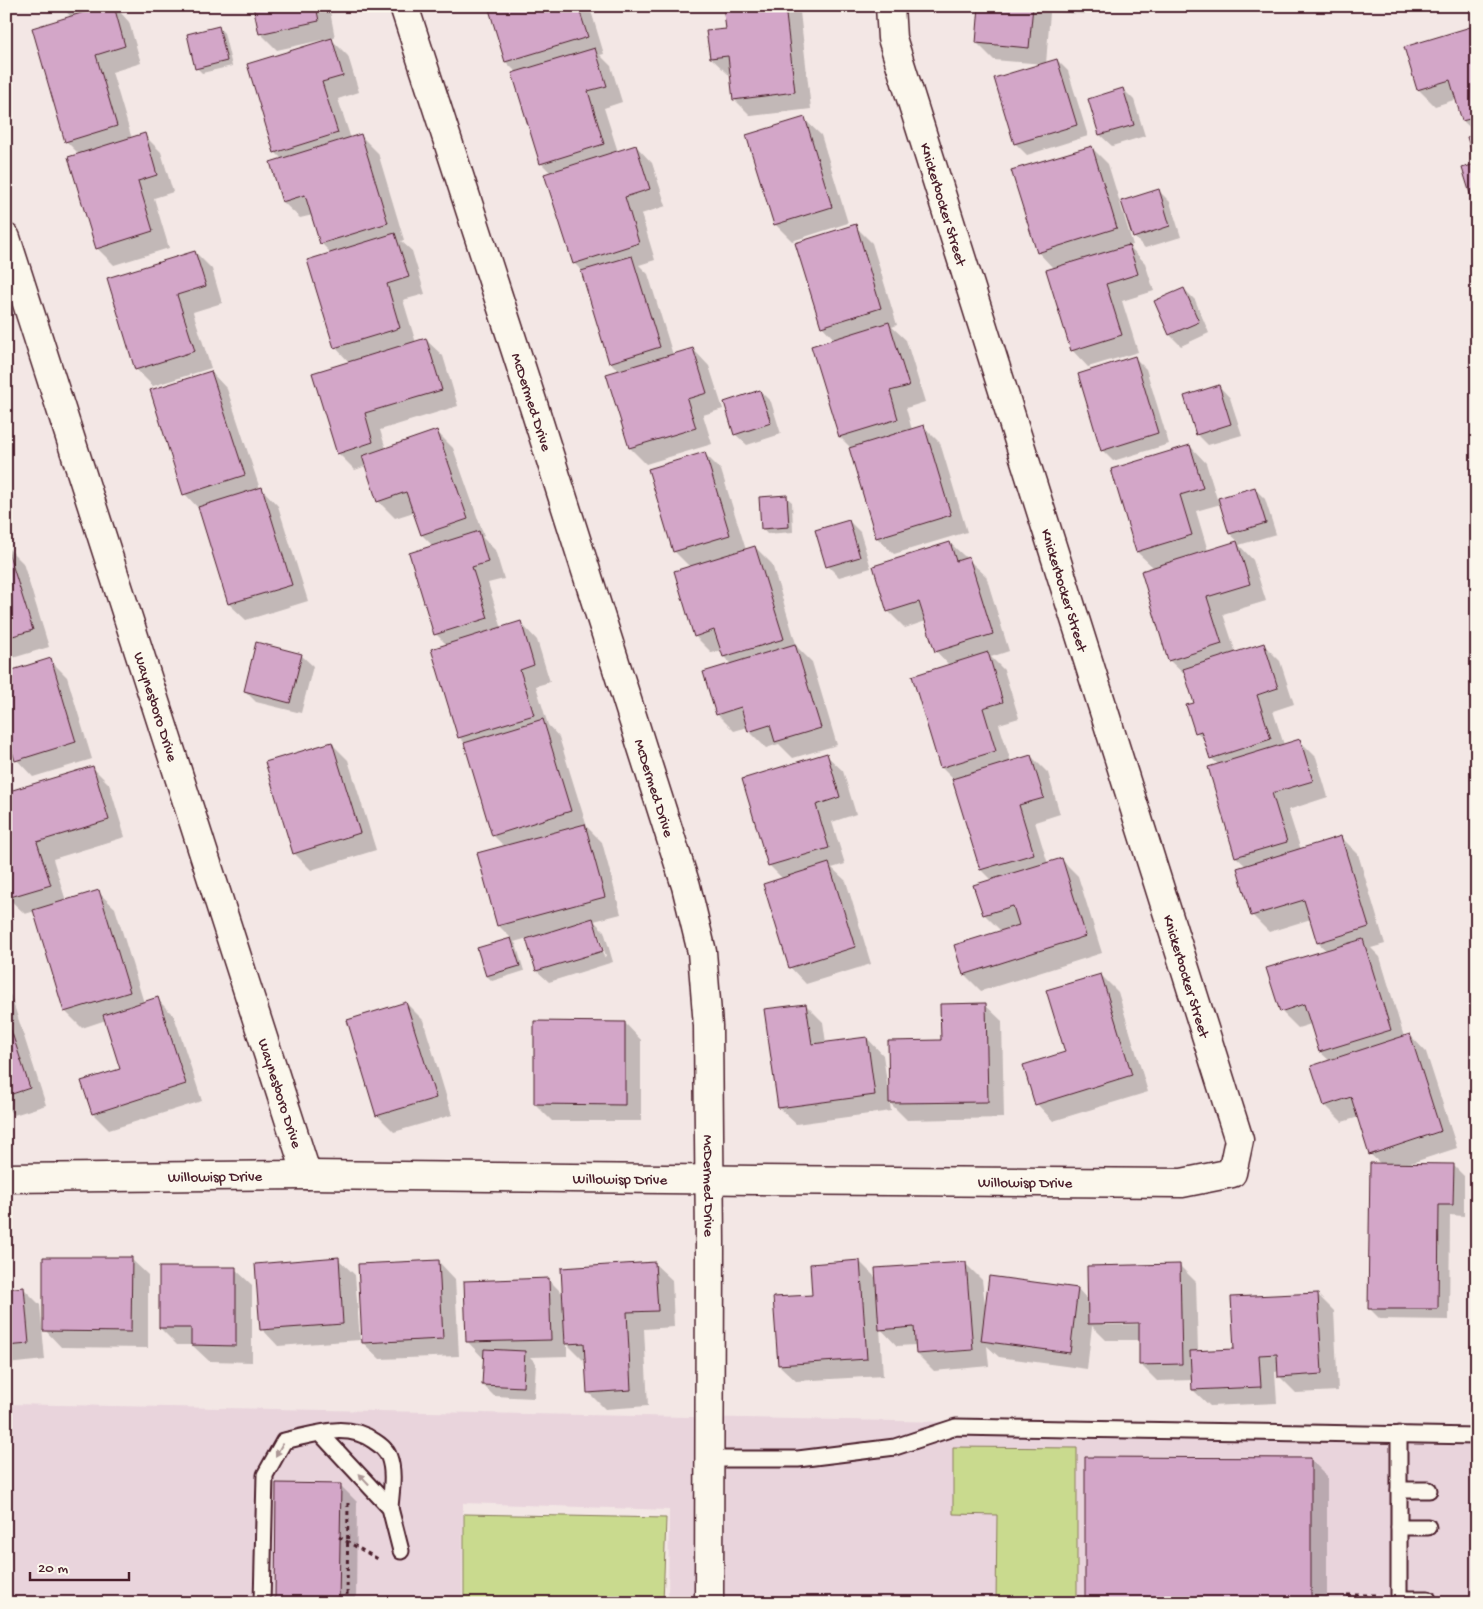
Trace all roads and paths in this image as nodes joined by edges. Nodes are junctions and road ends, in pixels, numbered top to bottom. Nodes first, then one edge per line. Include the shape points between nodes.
1 (404, 6) edge
2 (890, 6) edge
3 (6, 238) edge
4 (1232, 1173) joint
5 (307, 1175) junction
6 (6, 1178) edge
7 (710, 1180) junction
8 (321, 1434) junction
9 (1399, 1434) junction
10 (1477, 1436) edge
11 (710, 1459) junction
12 (1399, 1490) junction
13 (1429, 1490) dead end
14 (348, 1492) dead end
15 (390, 1508) junction
16 (1399, 1527) junction
17 (1428, 1527) dead end
18 (339, 1537) dead end
19 (348, 1542) junction
20 (401, 1552) dead end
21 (385, 1563) dead end
22 (1347, 1595) dead end
23 (1375, 1595) dead end
24 (1428, 1600) dead end
25 (1399, 1601) edge
26 (262, 1603) edge
27 (347, 1603) edge
28 (709, 1603) edge

1 - 7 street, McDermed Drive via 686,886 702,952 708,1026
2 - 4 street, Knickerbocker Street via 892,38 1239,1140
3 - 5 street, Waynesboro Drive
4 - 7 street, Willowisp Drive via 1182,1183
5 - 6 street, Willowisp Drive
5 - 7 street, Willowisp Drive
7 - 11 street, McDermed Drive
15 -> 8 lane
8 - 15 lane via 335,1430 354,1431 383,1447 392,1471
8 -> 26 lane via 284,1441 265,1475
9 - 10 lane
9 - 11 lane via 956,1427 895,1447 798,1459
9 - 12 lane
11 - 28 street, McDermed Drive
12 - 13 lane
12 - 16 lane
14 - 19 path
15 - 20 lane
16 - 17 lane
16 - 25 lane
18 - 19 path
19 - 21 path
19 - 27 path
22 - 23 path
24 - 25 lane

